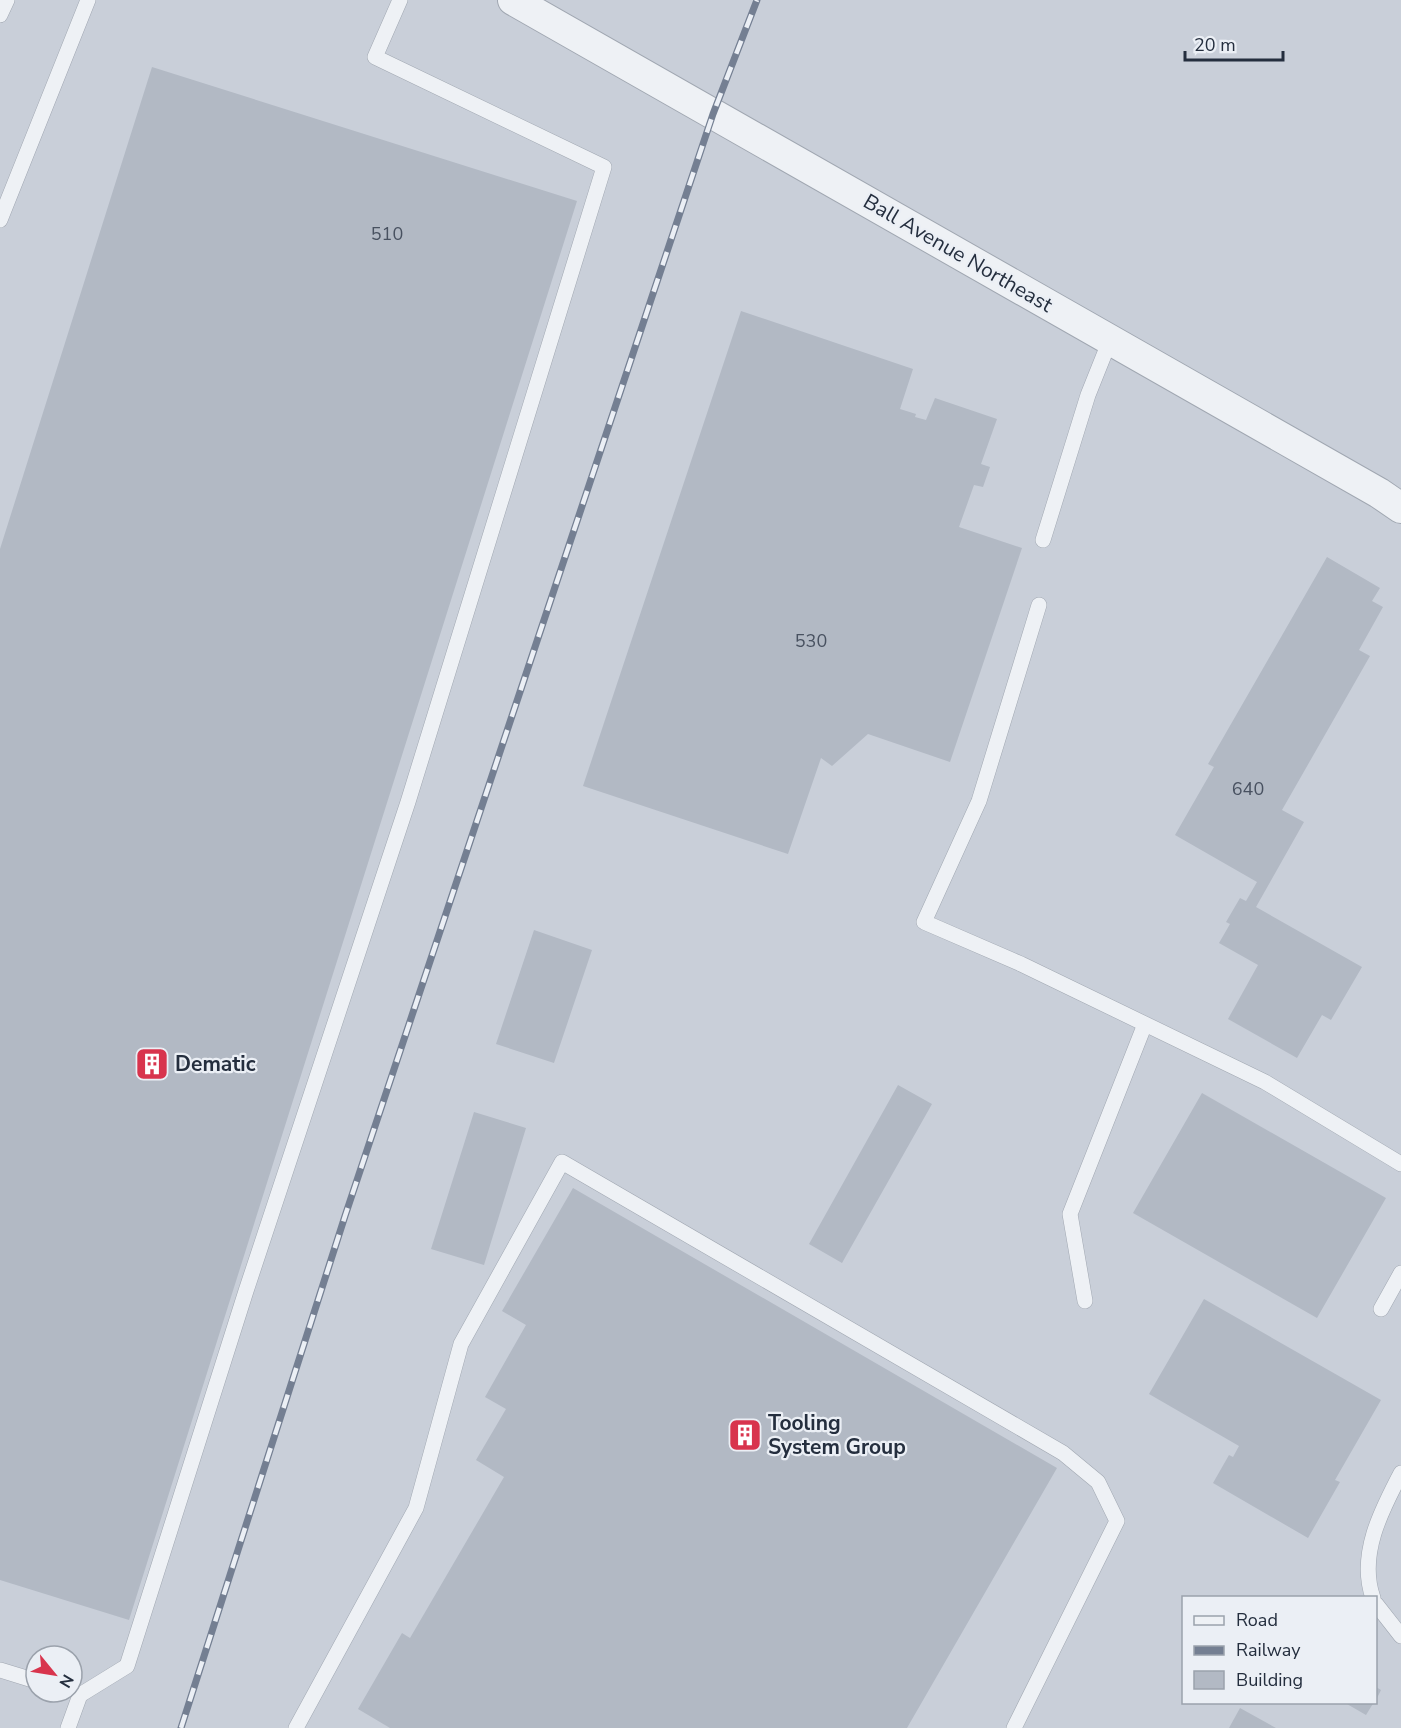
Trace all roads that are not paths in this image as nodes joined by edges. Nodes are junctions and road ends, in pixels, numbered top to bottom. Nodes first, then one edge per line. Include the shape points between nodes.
1 (7, 0) edge
2 (88, 0) edge
3 (400, 0) edge
4 (513, 0) edge
5 (0, 15) edge
6 (0, 220) edge
7 (1110, 339) junction
8 (1401, 508) edge
9 (1043, 540) dead end
10 (1039, 605) dead end
11 (1145, 1024) junction
12 (1401, 1164) edge
13 (1401, 1273) edge
14 (1085, 1301) dead end
15 (1381, 1309) dead end
16 (1401, 1473) edge
17 (1373, 1596) edge
18 (1377, 1605) edge
19 (1401, 1636) edge
20 (0, 1670) edge
21 (24, 1677) edge
22 (84, 1689) edge
23 (73, 1704) edge
24 (68, 1728) edge
25 (296, 1728) edge
26 (1014, 1728) edge

1 - 5 lane
2 - 6 lane
3 - 22 lane via 375,57 604,167 408,802 127,1666
4 - 7 street, Ball Avenue Northeast
7 - 8 street, Ball Avenue Northeast
7 - 9 lane via 1088,395
10 - 11 lane via 979,801 924,922
11 - 12 lane via 1264,1082
11 - 14 lane via 1070,1214
13 - 15 lane
16 - 17 lane via 1372,1537 1368,1567
18 - 19 lane
20 - 21 lane
23 - 24 lane
25 - 26 lane via 416,1508 461,1344 562,1162 1063,1453 1098,1482 1117,1521

